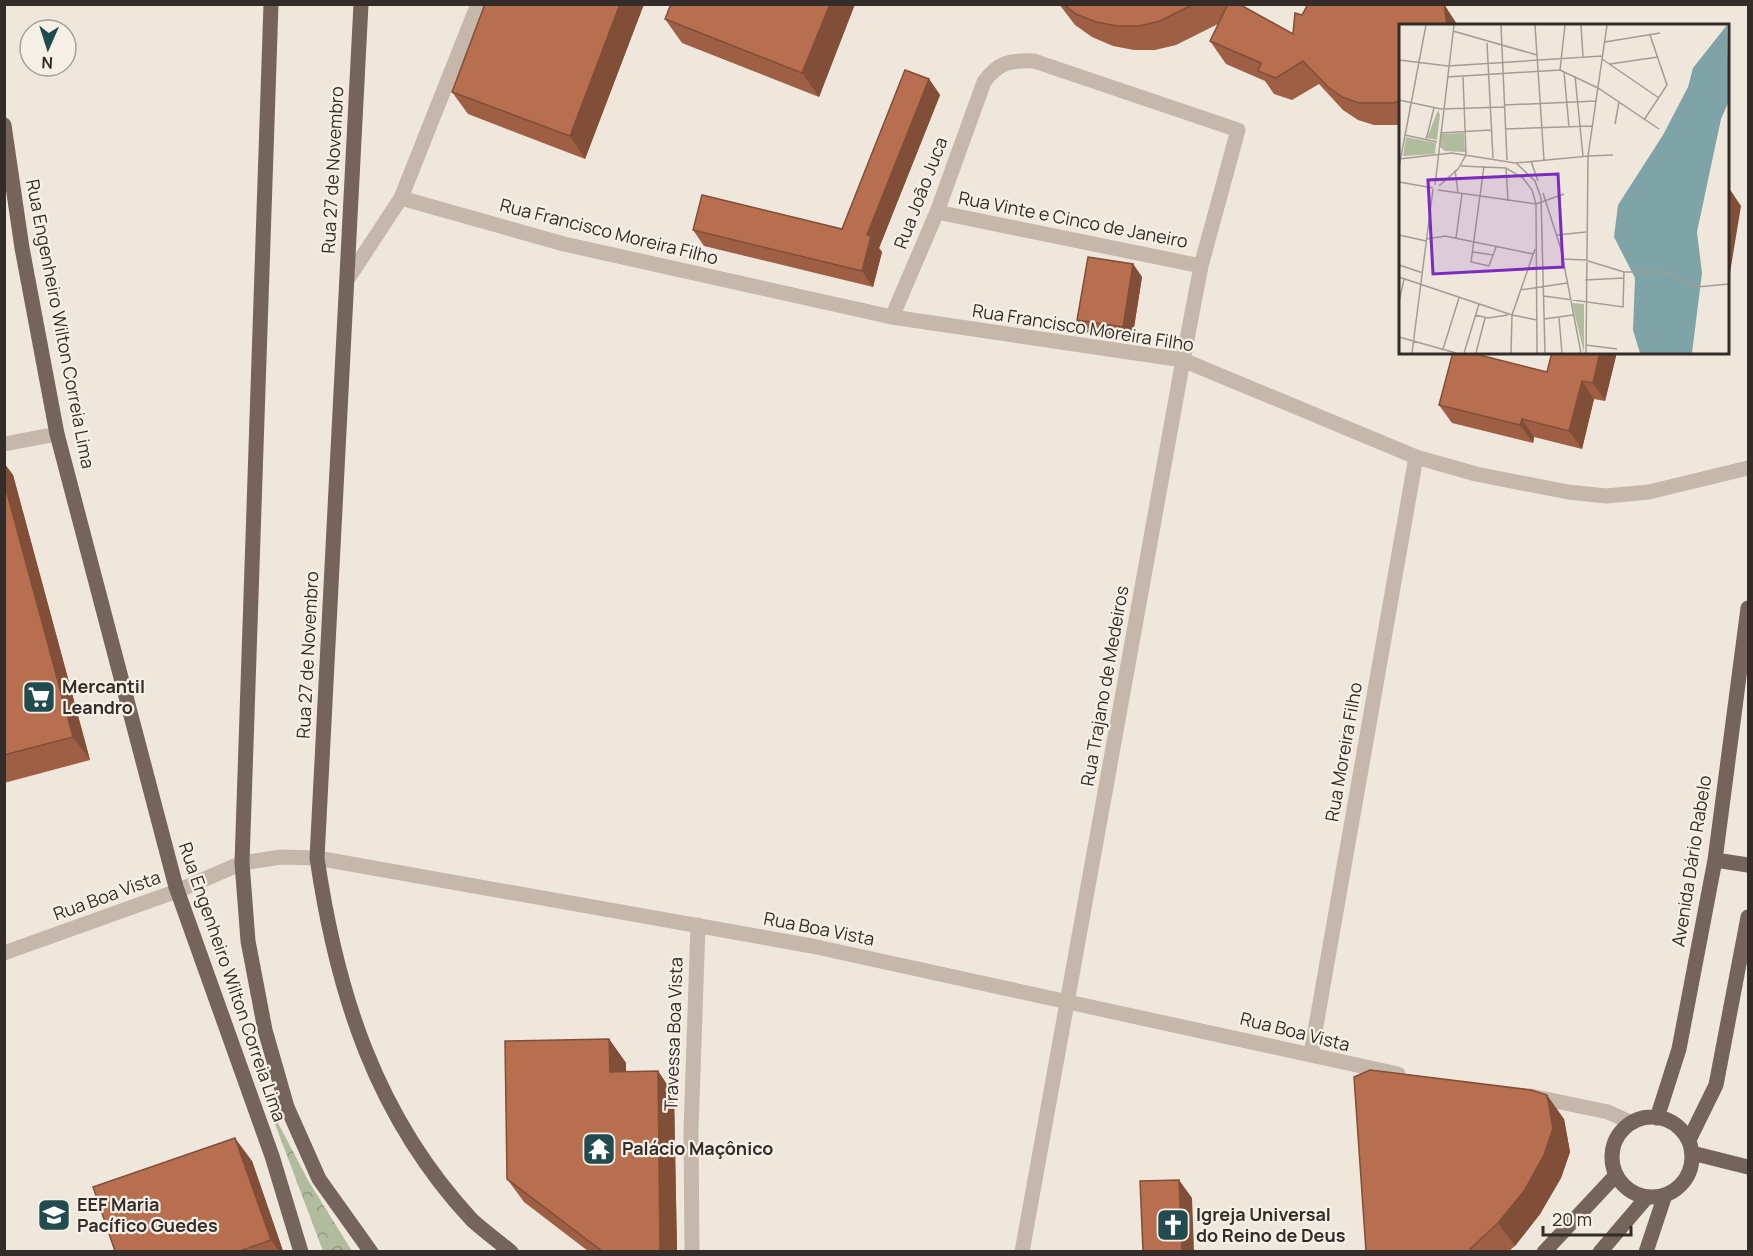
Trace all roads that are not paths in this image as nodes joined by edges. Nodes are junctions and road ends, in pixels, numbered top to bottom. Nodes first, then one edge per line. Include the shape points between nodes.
1 (271, 4) edge
2 (361, 4) edge
3 (478, 4) edge
4 (984, 82) joint
5 (4, 125) edge
6 (401, 198) junction
7 (937, 212) junction
8 (1201, 266) junction
9 (347, 280) junction
10 (892, 317) junction
11 (1183, 360) junction
12 (57, 434) junction
13 (4, 444) edge
14 (1416, 457) junction
15 (1749, 468) edge
16 (1749, 608) edge
17 (317, 858) junction
18 (1714, 860) junction
19 (242, 863) junction
20 (1749, 865) edge
21 (177, 891) junction
22 (1749, 917) edge
23 (698, 925) junction
24 (4, 953) edge
25 (1069, 1000) junction
26 (1311, 1054) junction
27 (1413, 1076) edge
28 (1516, 1094) edge
29 (1657, 1118) junction
30 (1632, 1123) junction
31 (1690, 1147) junction
32 (1749, 1167) edge
33 (1615, 1176) junction
34 (1665, 1195) junction
35 (1647, 1197) junction
36 (301, 1251) edge
37 (371, 1251) edge
38 (511, 1251) edge
39 (692, 1251) edge
40 (1022, 1251) edge
41 (1544, 1251) edge
42 (1600, 1251) edge
43 (1647, 1251) edge

1 - 19 main road
2 - 9 main road, Rua 27 de Novembro
3 - 6 street
4 - 7 street, Rua João Juca
4 - 8 street, Rua Trajano de Medeiros via 994,68 1012,60 1034,61 1238,130
5 - 12 main road, Rua Engenheiro Wilton Correia Lima via 22,248
6 - 9 street
6 - 10 street, Rua Francisco Moreira Filho via 564,244
7 - 8 street, Rua Vinte e Cinco de Janeiro
7 - 10 street, Rua João Juca
8 - 11 street, Rua Trajano de Medeiros
9 - 17 main road, Rua 27 de Novembro
10 - 11 street, Rua Francisco Moreira Filho
11 - 14 street, Rua Francisco Moreira Filho
11 - 25 street, Rua Trajano de Medeiros
12 - 13 street
12 - 21 main road, Rua Engenheiro Wilton Correia Lima
14 - 15 street, Rua Francisco Moreira Filho via 1476,474 1606,496 1649,492
14 - 26 street, Rua Moreira Filho
16 - 18 main road, Avenida Dário Rabelo
17 - 19 street, Rua Boa Vista via 280,856
17 - 23 street, Rua Boa Vista
17 - 38 main road, Rua 27 de Novembro via 342,983 368,1060 391,1110 429,1167 473,1221
18 - 20 main road
18 - 29 main road, Avenida Dário Rabelo via 1678,1049
19 - 21 street, Rua Boa Vista
19 - 37 main road via 248,941 286,1107 319,1179
21 - 24 street, Rua Boa Vista
21 - 36 main road, Rua Engenheiro Wilton Correia Lima via 272,1156
22 - 31 main road via 1716,1085
23 - 25 street, Rua Boa Vista
23 - 39 street, Travessa Boa Vista via 691,1131
25 - 26 street, Rua Boa Vista
25 - 40 street, Rua Trajano de Medeiros
26 - 27 street, Rua Boa Vista via 1357,1073
28 - 30 street via 1582,1105
29 - 30 main road
29 - 31 main road via 1674,1124
30 - 33 main road via 1614,1144 1611,1162
31 - 32 main road
31 - 34 main road via 1690,1171 1680,1186
33 - 35 main road via 1630,1191
33 - 41 main road
34 - 35 main road
34 - 43 main road
35 - 42 main road

